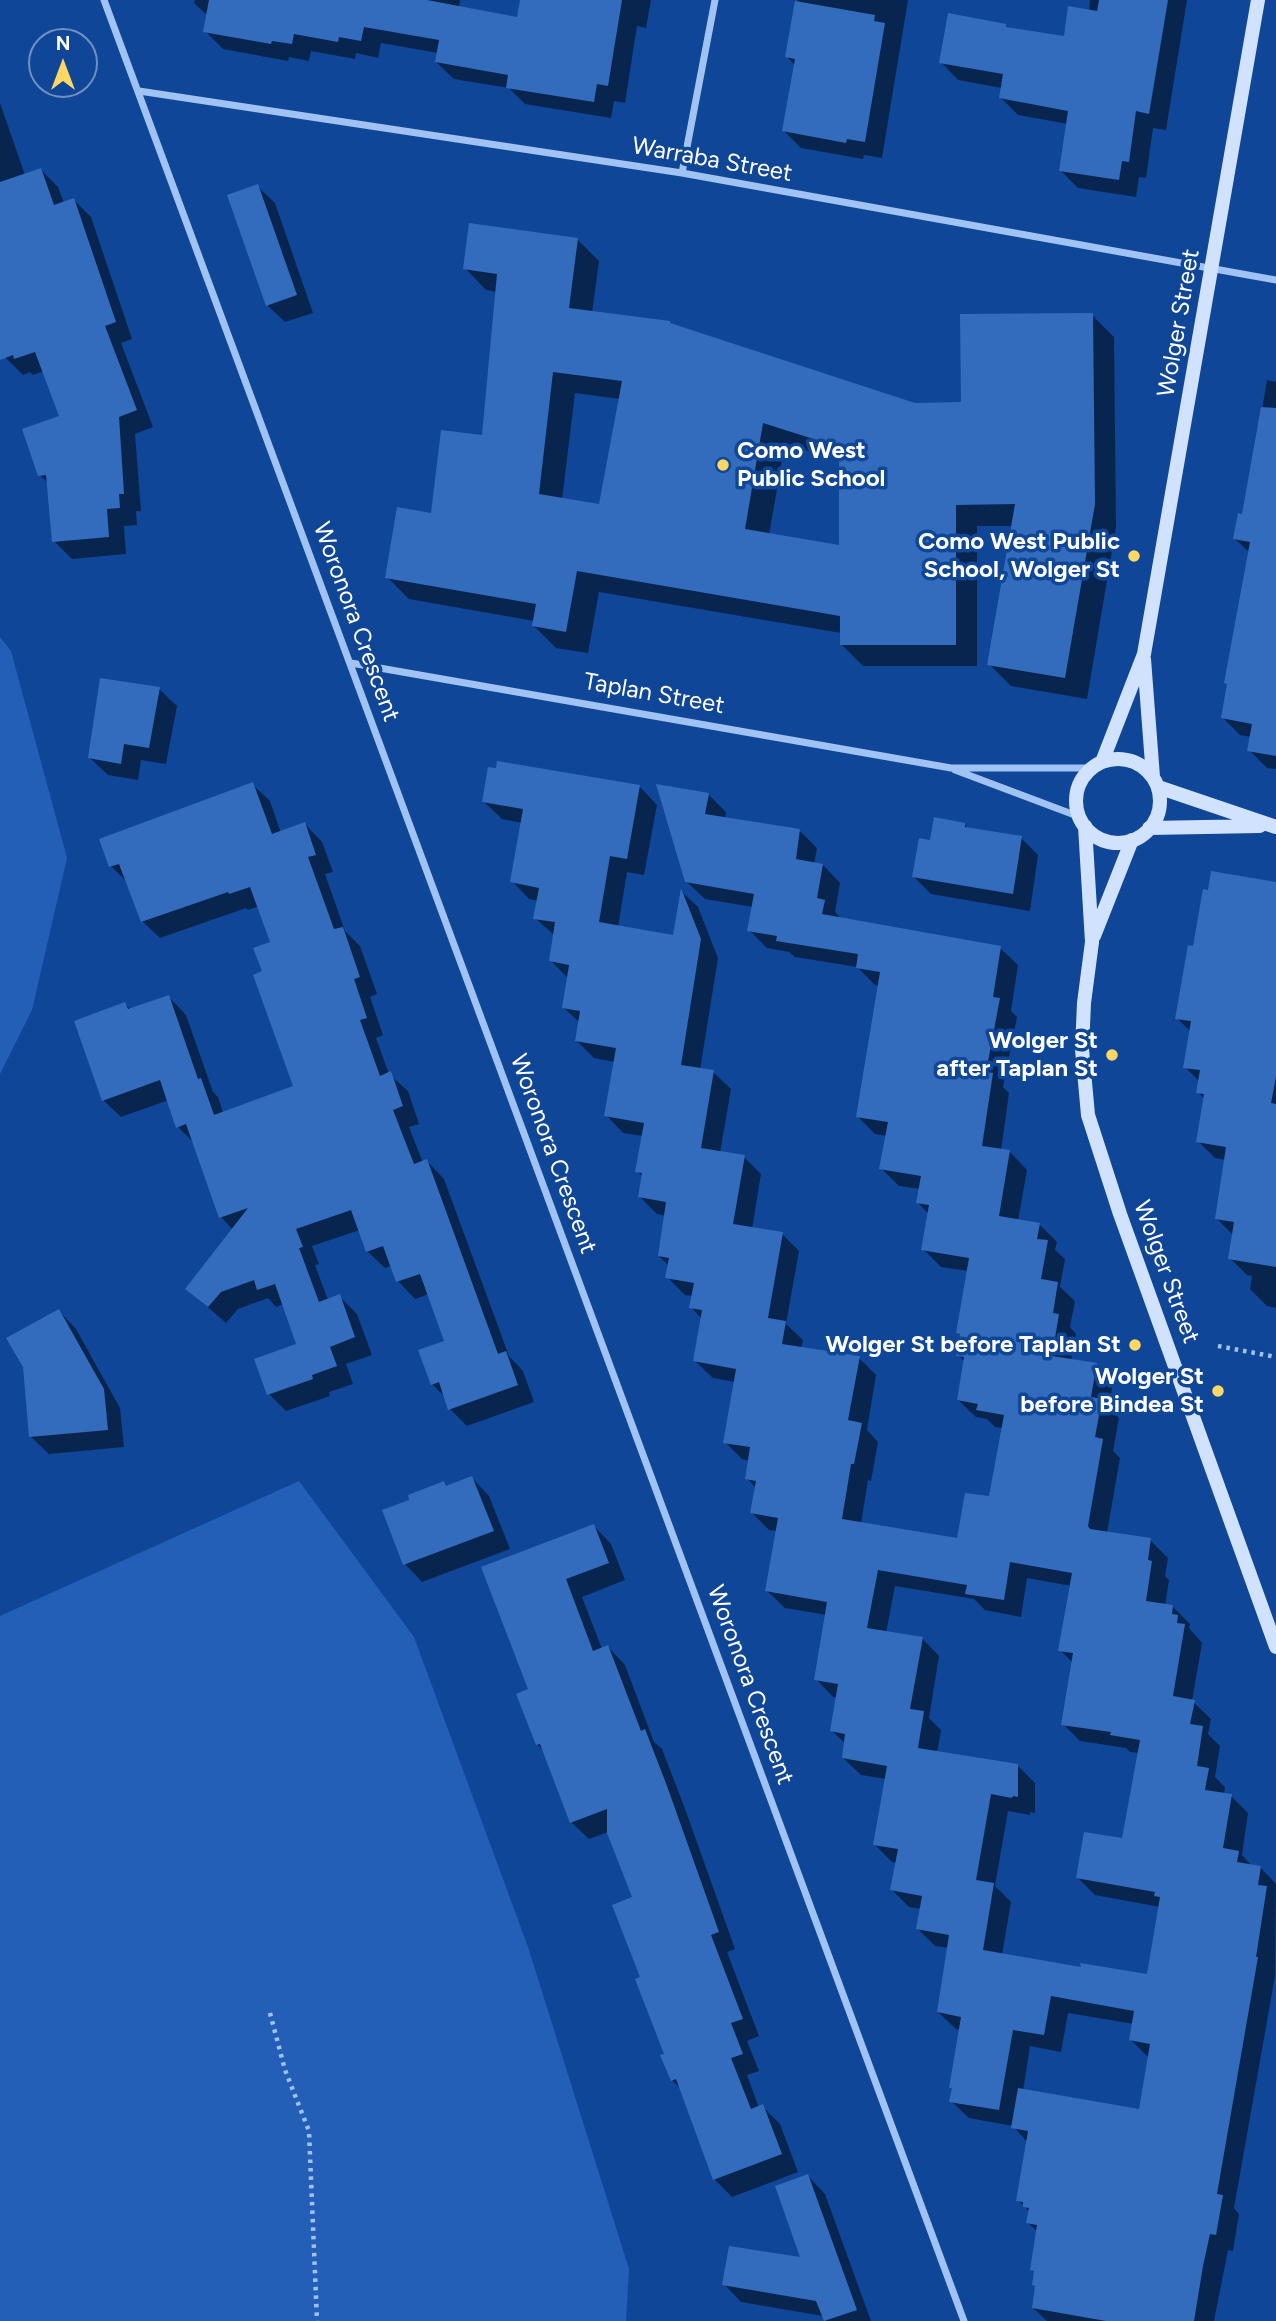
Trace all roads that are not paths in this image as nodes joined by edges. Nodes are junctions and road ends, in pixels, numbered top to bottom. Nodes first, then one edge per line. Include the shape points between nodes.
1 (104, 0) edge
2 (715, 0) edge
3 (1258, 0) edge
4 (139, 91) junction
5 (682, 173) junction
6 (1211, 269) junction
7 (1276, 280) edge
8 (1144, 654) junction
9 (351, 663) junction
10 (1097, 765) junction
11 (951, 768) junction
12 (1155, 782) junction
13 (1083, 822) junction
14 (1272, 826) edge
15 (1149, 828) junction
16 (1132, 840) junction
17 (1092, 942) junction
18 (1276, 1647) edge
19 (964, 2321) edge

1 - 4 street, Woronora Crescent
2 - 5 street
3 - 6 street, Wolger Street
4 - 5 street, Warraba Street
4 - 9 street, Woronora Crescent
5 - 6 street, Warraba Street
6 - 7 street, Warraba Street
6 - 8 street, Wolger Street
8 - 10 street, Wolger Street
8 - 12 street, Wolger Street
9 - 11 street, Taplan Street
9 - 19 street, Woronora Crescent
10 - 11 street, Taplan Street
10 - 12 street via 1113,759 1136,762
10 - 13 street via 1079,785
11 - 13 street, Taplan Street
12 - 14 street
12 - 15 street via 1159,809
13 - 16 street via 1101,839
13 - 17 street, Wolger Street
14 - 15 street
15 - 16 street
16 - 17 street, Wolger Street
17 - 18 street, Wolger Street via 1082,1049 1088,1115

